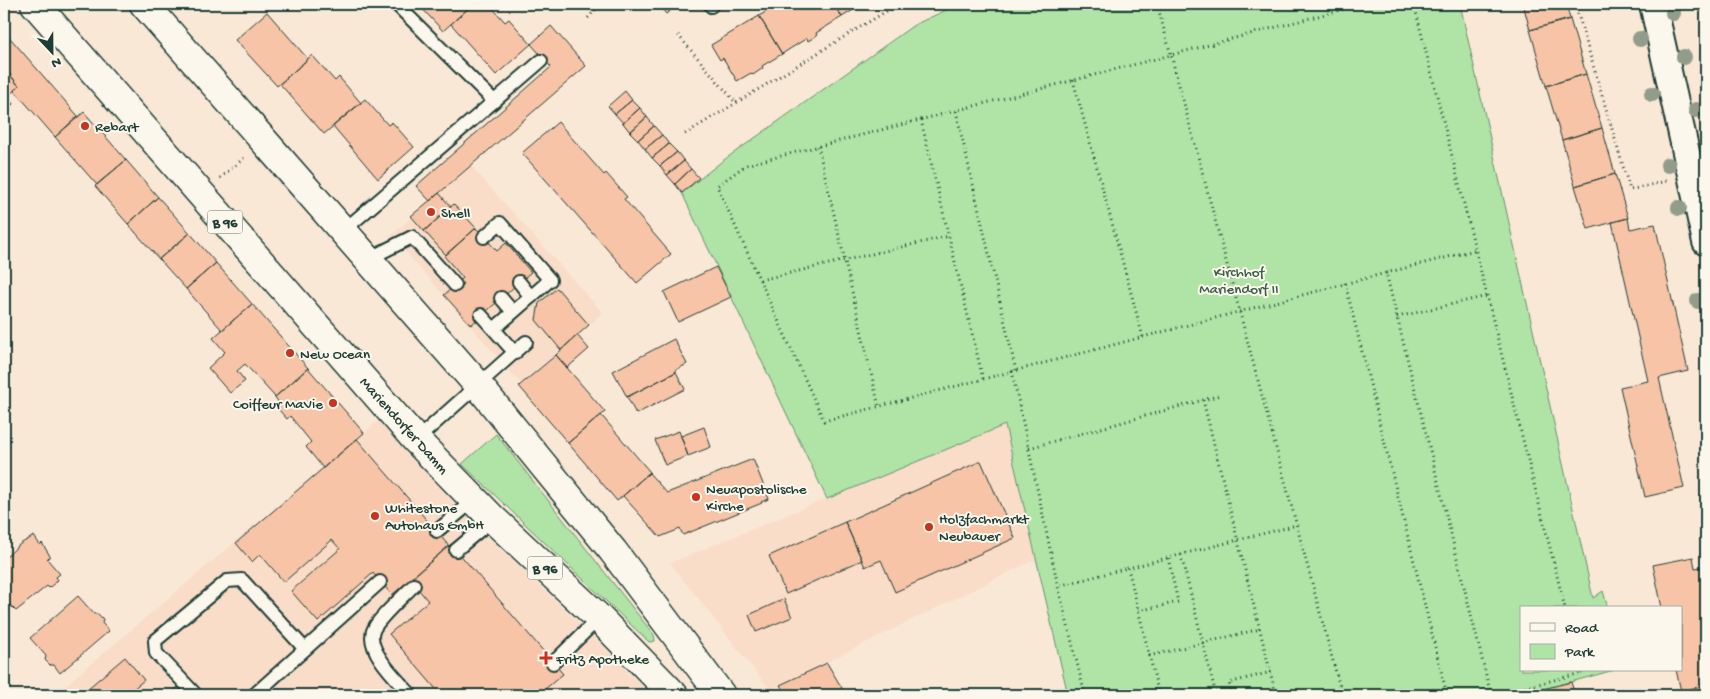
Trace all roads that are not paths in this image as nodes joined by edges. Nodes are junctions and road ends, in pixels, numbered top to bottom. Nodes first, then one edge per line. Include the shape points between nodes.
1 (35, 4) edge
2 (144, 4) edge
3 (396, 4) edge
4 (1653, 4) edge
5 (541, 61) dead end
6 (494, 101) junction
7 (343, 231) junction
8 (484, 237) dead end
9 (1706, 242) edge
10 (368, 259) junction
11 (518, 282) dead end
12 (455, 285) dead end
13 (531, 297) junction
14 (501, 298) dead end
15 (513, 312) junction
16 (481, 315) dead end
17 (494, 329) junction
18 (526, 342) dead end
19 (515, 353) junction
20 (478, 385) junction
21 (416, 440) junction
22 (484, 510) junction
23 (437, 532) dead end
24 (456, 550) dead end
25 (380, 582) dead end
26 (414, 585) dead end
27 (599, 618) junction
28 (304, 649) junction
29 (553, 663) dead end
30 (196, 695) edge
31 (254, 695) edge
32 (410, 695) edge
33 (674, 695) edge
34 (721, 695) edge

1 - 21 main road, Mariendorfer Damm / B 96
2 - 7 main road
3 - 6 lane
4 - 9 street
5 - 6 lane
6 - 7 lane
7 - 10 main road
8 - 13 lane via 500,223 550,280
10 - 12 lane via 412,237 448,269
10 - 20 main road
11 - 13 lane
13 - 15 lane
14 - 15 lane
15 - 17 lane
16 - 17 lane
17 - 19 lane
18 - 19 lane
19 - 20 lane
20 - 21 lane
20 - 34 main road via 613,551
21 - 22 main road, Mariendorfer Damm / B 96
22 - 23 lane
22 - 24 lane
22 - 27 main road, Mariendorfer Damm / B 96
25 - 28 lane
26 - 32 lane via 379,622 373,631 372,644
27 - 29 lane
27 - 33 main road, Mariendorfer Damm / B 96
28 - 30 lane via 242,580 227,581 155,641 156,653
28 - 31 lane

